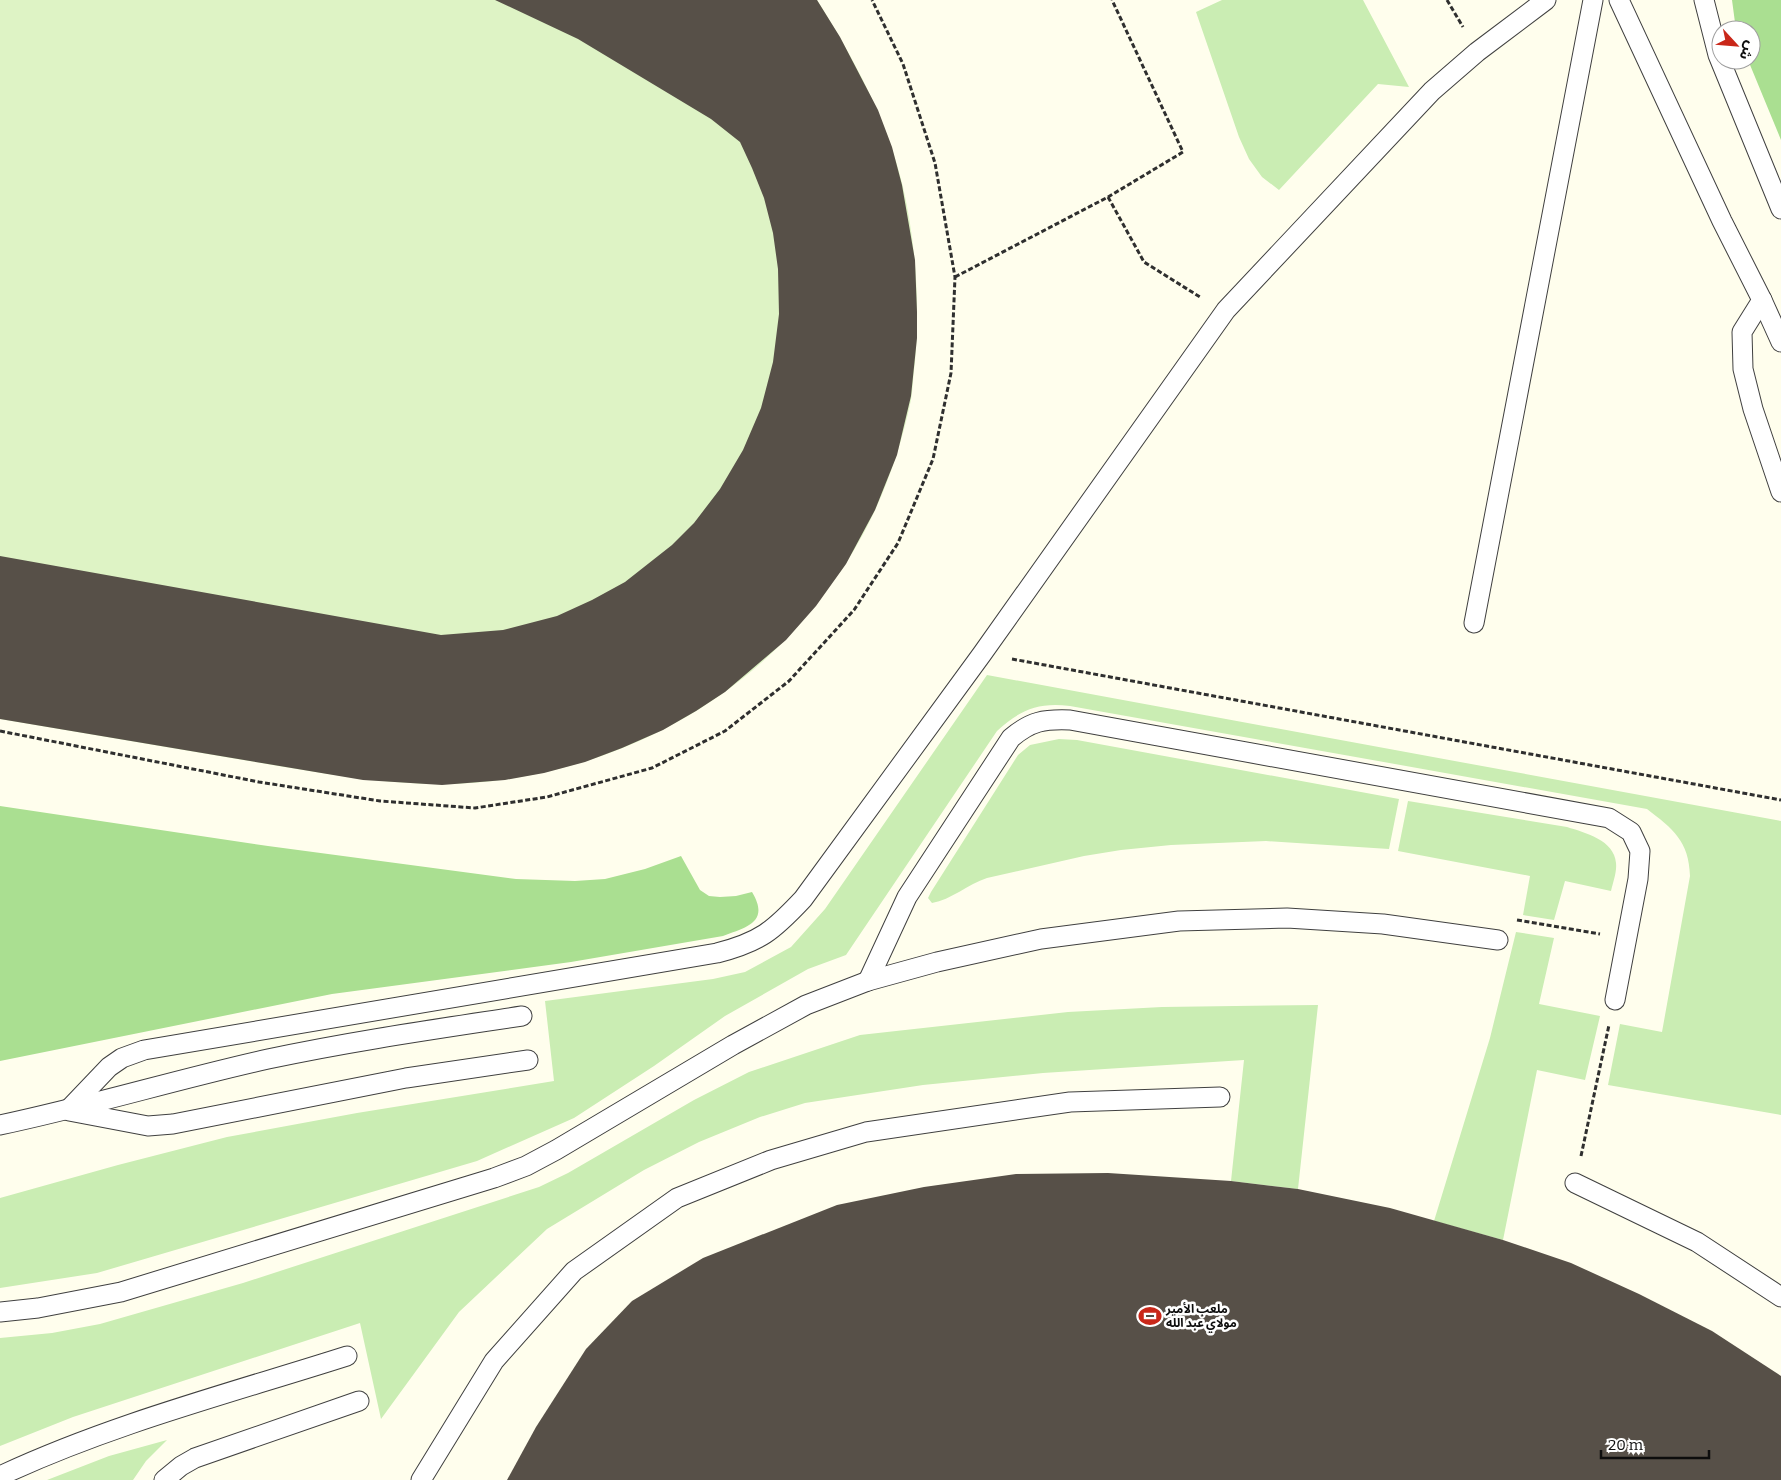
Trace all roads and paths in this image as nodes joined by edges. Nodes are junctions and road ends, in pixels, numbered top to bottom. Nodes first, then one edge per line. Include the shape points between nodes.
1 (872, 0) edge
2 (1112, 0) edge
3 (1546, 0) edge
4 (1593, 0) edge
5 (1619, 0) edge
6 (1704, 0) edge
7 (1108, 197) junction
8 (1781, 209) edge
9 (955, 277) junction
10 (1762, 300) junction
11 (1226, 310) junction
12 (1781, 342) edge
13 (1781, 492) edge
14 (1474, 623) dead end
15 (982, 654) junction
16 (0, 731) edge
17 (1781, 800) edge
18 (1628, 939) junction
19 (1498, 940) joint
20 (868, 980) junction
21 (1615, 1000) joint
22 (522, 1016) dead end
23 (528, 1060) dead end
24 (1220, 1097) dead end
25 (68, 1110) junction
26 (0, 1125) edge
27 (1575, 1183) joint
28 (1781, 1298) edge
29 (0, 1312) edge
30 (347, 1356) dead end
31 (359, 1402) dead end
32 (0, 1476) edge
33 (164, 1480) edge
34 (421, 1480) edge

1 - 9 path via 903,64 935,163
2 - 7 path via 1182,152
3 - 11 lane via 1432,91
4 - 14 lane
5 - 10 lane
6 - 8 lane via 1718,55
7 - 9 path
7 - 11 path via 1144,262
9 - 16 path via 952,373 933,459 898,543 854,610 789,681 725,731 652,768 547,798 475,808 380,801 268,784
10 - 12 lane
10 - 13 lane via 1742,332 1743,369
11 - 15 lane
15 - 17 path
15 - 25 lane via 803,899 762,937 717,953 144,1050 109,1067
18 - 19 path via 1504,918
18 - 20 lane via 1640,850 1631,832 1609,818 1070,720 1052,720 1024,727 1011,738 907,897
18 - 21 lane
19 - 20 lane via 1382,924 1306,919 1179,921 1041,939
20 - 29 lane via 806,1005 733,1044 526,1166 121,1292
21 - 27 path
22 - 25 lane via 269,1059
23 - 25 lane via 406,1078 173,1124 148,1126
24 - 34 lane via 1070,1102 866,1132 771,1160 677,1198 574,1271 494,1362
25 - 26 lane
27 - 28 lane via 1697,1242
30 - 32 lane via 120,1428
31 - 33 lane via 195,1458

